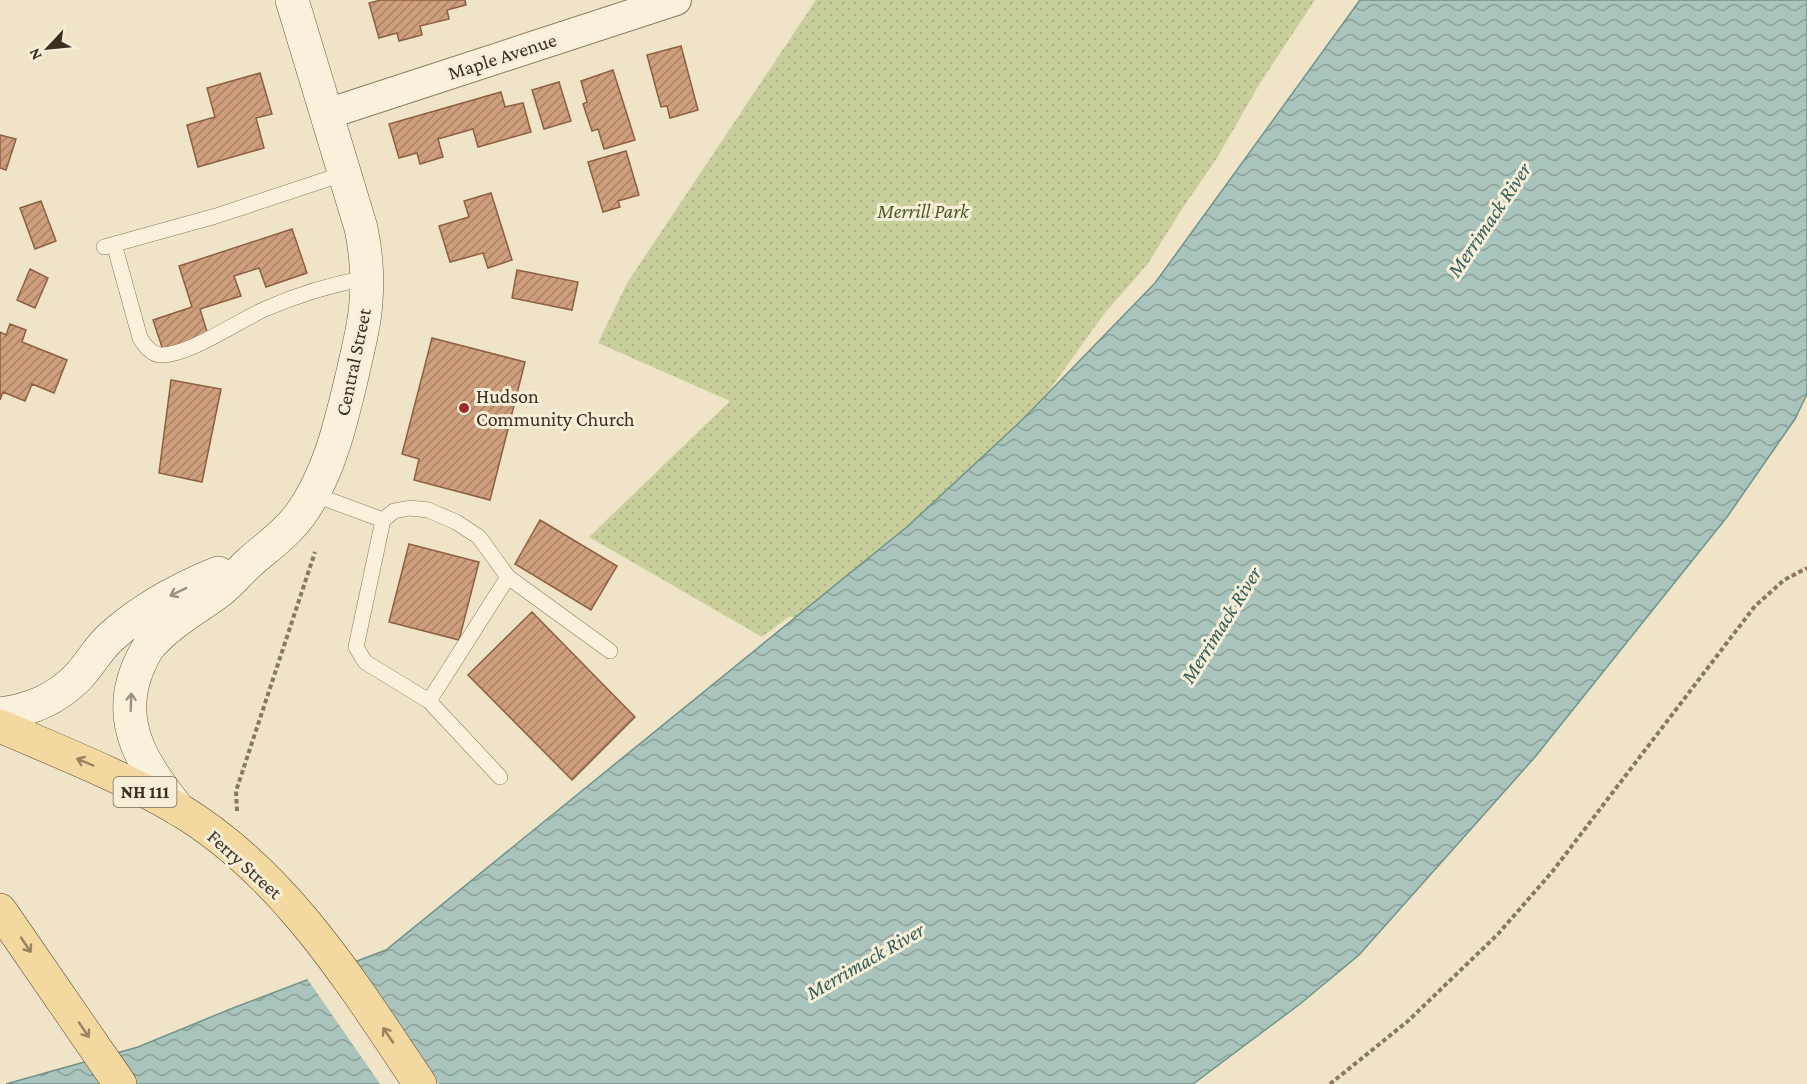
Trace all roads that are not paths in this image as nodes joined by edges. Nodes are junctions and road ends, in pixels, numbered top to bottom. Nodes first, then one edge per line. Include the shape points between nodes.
1 (292, 0) edge
2 (676, 0) edge
3 (327, 114) junction
4 (346, 173) junction
5 (367, 278) junction
6 (313, 494) junction
7 (383, 520) junction
8 (251, 561) junction
9 (508, 577) junction
10 (610, 651) dead end
11 (429, 701) junction
12 (0, 714) edge
13 (0, 726) edge
14 (500, 777) dead end
15 (179, 810) junction
16 (0, 910) edge
17 (120, 1084) edge
18 (420, 1084) edge

1 - 3 main road, Central Street
2 - 3 street, Maple Avenue
3 - 4 main road, Central Street
4 - 5 main road, Central Street via 366,252
4 - 5 lane via 216,216 109,245 140,338 157,355 204,341 284,302
5 - 6 main road, Central Street via 364,322 348,395 332,451
6 - 7 lane
6 - 8 main road, Central Street via 298,517
7 - 9 lane via 410,507 456,522 479,537
7 - 11 lane via 356,647 365,662
8 -> 12 main road via 165,598 111,637 78,677 58,694 43,703
15 -> 8 main road via 138,749 131,720 132,682 150,645
9 - 10 lane
9 - 11 lane
11 - 14 lane
15 -> 13 main road, Ferry Street / NH 111 via 114,774
18 -> 15 main road, Ferry Street / NH 111 via 354,985 308,925 242,856
16 -> 17 main road

